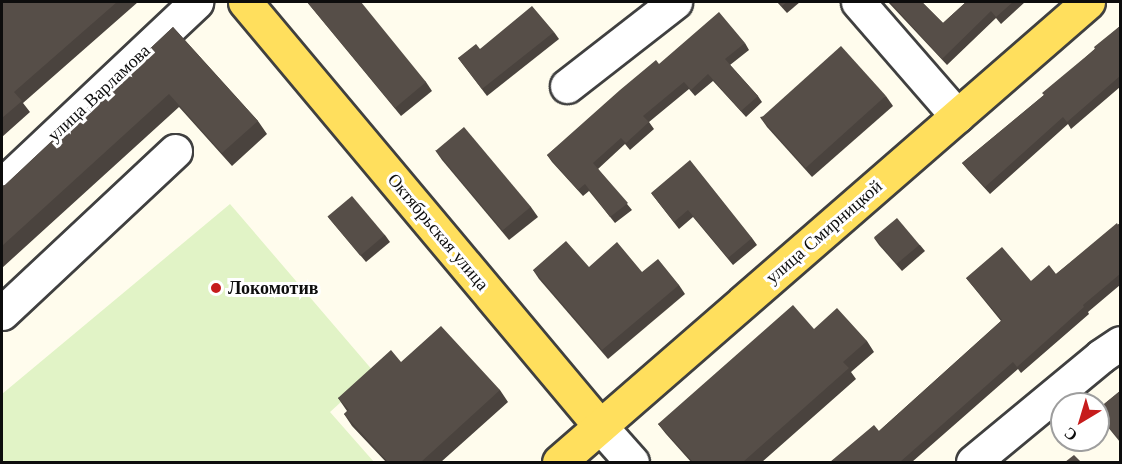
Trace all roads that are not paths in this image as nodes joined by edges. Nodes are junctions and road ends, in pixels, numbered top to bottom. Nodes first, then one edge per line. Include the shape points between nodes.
1 (196, 2) edge
2 (248, 2) edge
3 (675, 2) edge
4 (858, 2) edge
5 (1088, 2) edge
6 (567, 86) dead end
7 (957, 116) junction
8 (175, 151) dead end
9 (4, 180) edge
10 (2, 313) edge
11 (1120, 344) edge
12 (600, 426) junction
13 (559, 462) edge
14 (632, 462) edge
15 (973, 462) edge

1 - 9 street, улица Варламова
2 - 12 main road, Октябрьская улица
3 - 6 street
4 - 7 street
5 - 7 main road, улица Смирницкой
7 - 12 main road, улица Смирницкой
8 - 10 street
11 - 15 street
12 - 13 main road, улица Смирницкой
12 - 14 street, Октябрьская улица

